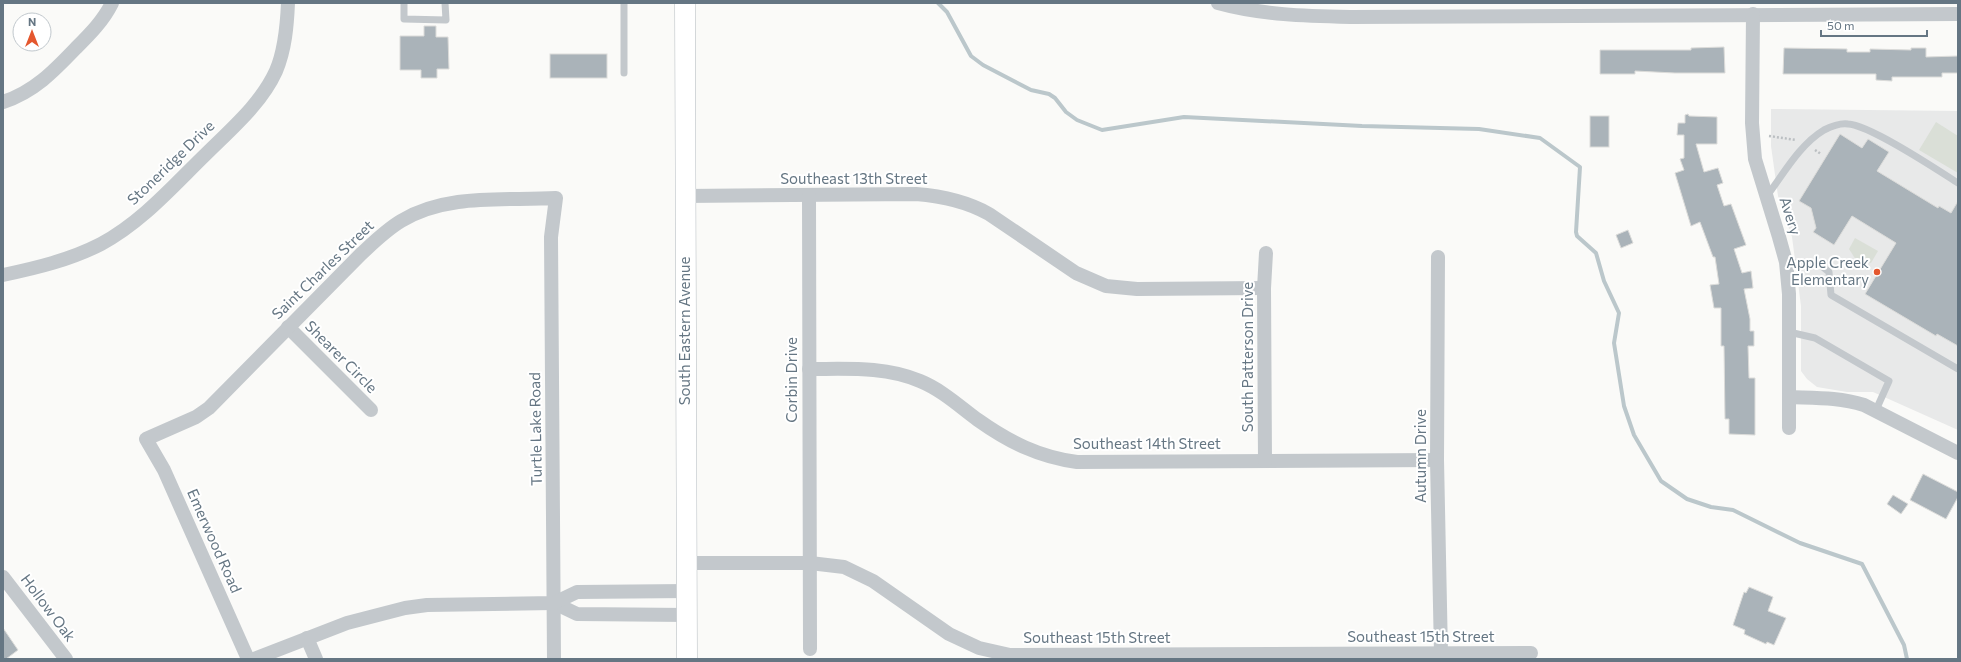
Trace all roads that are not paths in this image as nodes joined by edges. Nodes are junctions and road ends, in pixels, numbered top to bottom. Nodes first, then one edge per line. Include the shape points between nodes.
1 (112, 3) edge
2 (288, 3) edge
3 (404, 3) edge
4 (445, 3) edge
5 (624, 3) edge
6 (685, 3) edge
7 (1218, 3) edge
8 (1559, 9) edge
9 (1351, 10) edge
10 (1753, 14) junction
11 (1958, 14) edge
12 (624, 73) dead end
13 (3, 102) edge
14 (1958, 183) edge
15 (685, 196) junction
16 (809, 196) junction
17 (1766, 197) junction
18 (556, 198) joint
19 (1266, 253) dead end
20 (1438, 257) dead end
21 (1786, 262) junction
22 (3, 275) edge
23 (1264, 288) junction
24 (288, 328) junction
25 (1789, 332) junction
26 (809, 369) junction
27 (1958, 369) edge
28 (1789, 397) junction
29 (371, 410) dead end
30 (1876, 410) junction
31 (1789, 428) dead end
32 (146, 438) joint
33 (1958, 453) edge
34 (1437, 460) junction
35 (1265, 461) junction
36 (686, 563) junction
37 (810, 563) junction
38 (3, 577) edge
39 (687, 591) junction
40 (554, 603) junction
41 (687, 615) junction
42 (307, 638) junction
43 (810, 649) dead end
44 (1532, 653) dead end
45 (1441, 654) junction
46 (66, 659) edge
47 (248, 659) edge
48 (254, 659) edge
49 (316, 659) edge
50 (554, 659) edge
51 (687, 659) edge

1 - 13 street via 94,29 48,76 29,90
2 - 22 street, Stoneridge Drive via 283,50 267,87 239,120 156,203 122,232 87,250 53,263
3 - 4 lane via 404,19 446,20
5 - 12 lane
6 - 15 main road, South Eastern Avenue
7 - 9 street via 1264,12
8 - 9 street
8 - 10 street
10 - 11 street
10 - 17 street, Avery via 1753,138 1755,159
14 - 17 lane via 1868,130 1847,124 1824,130 1806,145
15 - 16 street, Southeast 13th Street
15 - 36 main road, South Eastern Avenue
16 - 23 street, Southeast 13th Street via 916,194 957,200 989,214 1076,273 1106,286 1137,289
16 - 26 street, Corbin Drive
17 - 21 street, Avery
18 - 24 street, Saint Charles Street via 465,201 442,205 402,221 382,234
18 - 40 street, Turtle Lake Road via 551,237
19 - 23 street, South Patterson Drive
20 - 34 street, Autumn Drive
21 - 25 street, Avery
21 - 27 lane via 1819,264 1828,272 1831,295
23 - 35 street, South Patterson Drive
24 - 29 street, Shearer Circle
24 - 32 street, Saint Charles Street via 209,408 196,417
25 - 28 street, Avery
25 - 30 lane via 1815,338 1889,381
26 - 35 street, Southeast 14th Street via 884,370 908,376 941,391 1010,442 1047,457 1092,463
26 - 37 street, Corbin Drive
28 - 30 street via 1848,400
28 - 31 street, Avery
30 - 33 street
32 - 47 street, Emerwood Road via 164,470
34 - 35 street, Southeast 14th Street
34 - 45 street, Autumn Drive
36 - 37 street, Southeast 15th Street
36 - 39 main road, South Eastern Avenue
37 - 43 street, Corbin Drive
37 - 45 street, Southeast 15th Street via 844,567 856,572 873,580 949,634 979,648 1010,655
38 - 46 street, Hollow Oak
39 - 40 street via 577,592
39 - 41 main road, South Eastern Avenue
40 - 41 street via 577,614
40 - 42 street via 428,605 378,614
40 - 50 street, Turtle Lake Road
41 - 51 main road, South Eastern Avenue
42 - 48 street
42 - 49 street
44 - 45 street, Southeast 15th Street

